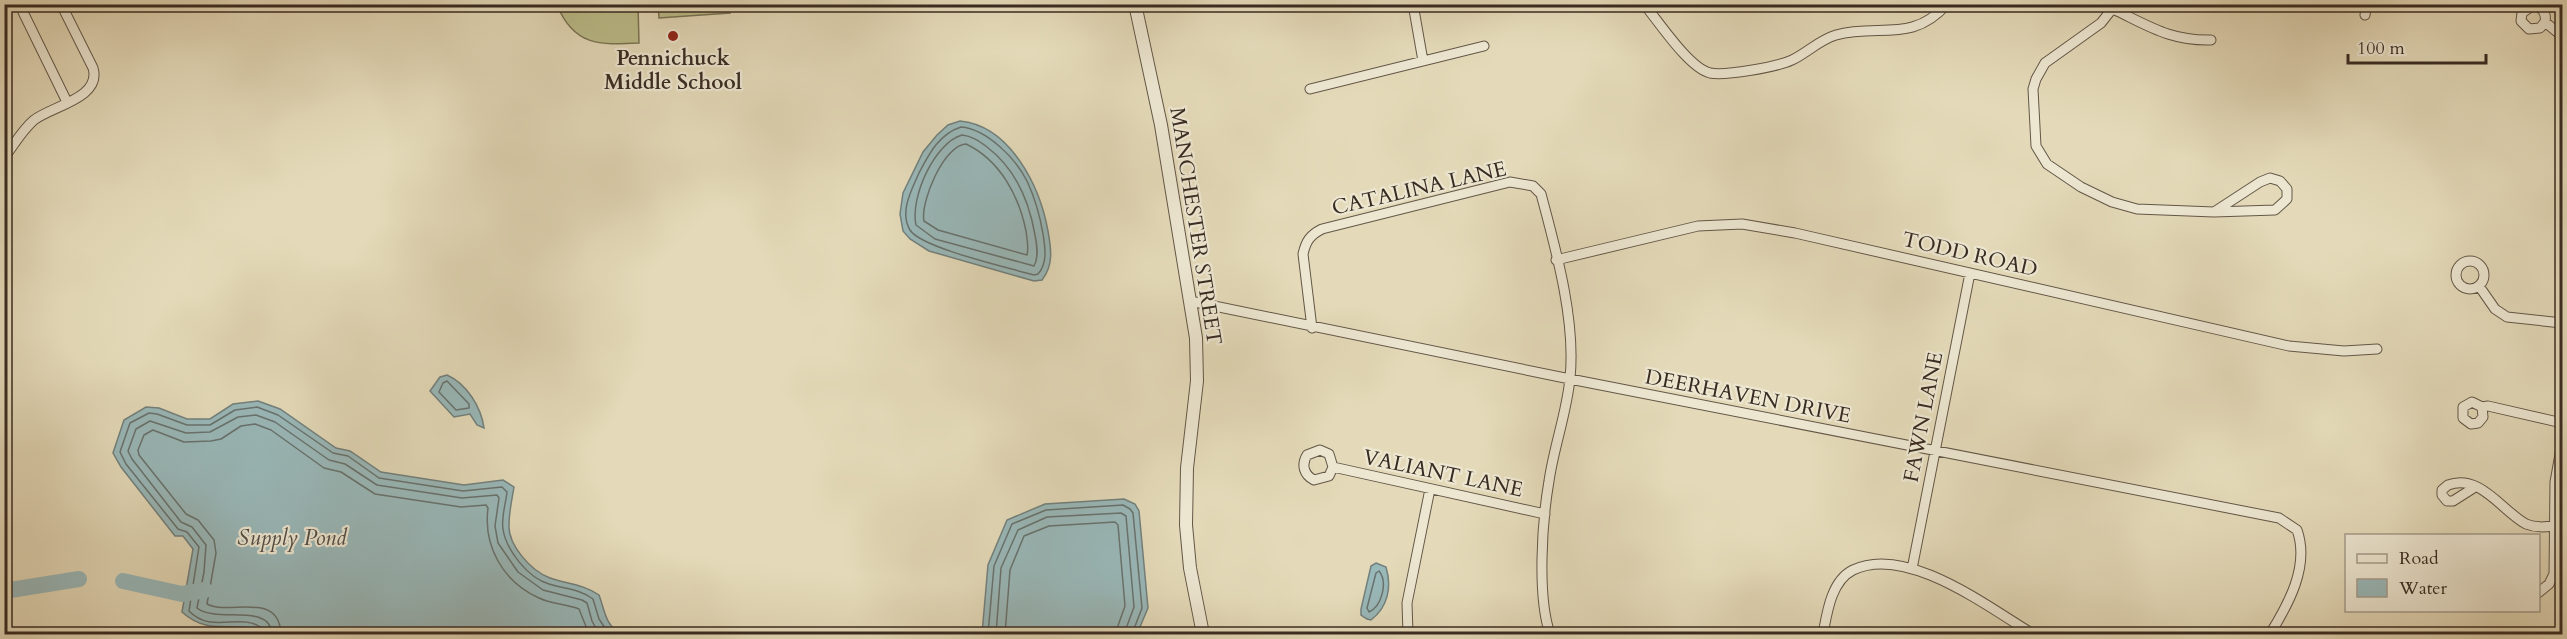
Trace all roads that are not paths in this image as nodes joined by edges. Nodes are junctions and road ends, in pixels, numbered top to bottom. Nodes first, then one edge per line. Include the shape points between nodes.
1 (22, 4) edge
2 (61, 4) edge
3 (1135, 4) edge
4 (1413, 4) edge
5 (1644, 4) edge
6 (1947, 4) edge
7 (2367, 4) edge
8 (2114, 6) edge
9 (2365, 15) dead end
10 (2545, 22) dead end
11 (2562, 36) edge
12 (2211, 40) dead end
13 (1484, 46) dead end
14 (1424, 61) junction
15 (1310, 89) dead end
16 (67, 102) junction
17 (4, 158) edge
18 (2214, 212) junction
19 (1556, 260) junction
20 (1970, 273) junction
21 (2479, 286) dead end
22 (1190, 301) junction
23 (2562, 323) edge
24 (1312, 328) junction
25 (2377, 349) dead end
26 (1570, 379) junction
27 (2482, 407) dead end
28 (2562, 423) edge
29 (2562, 443) edge
30 (1935, 452) junction
31 (1333, 467) dead end
32 (2475, 487) dead end
33 (1430, 489) junction
34 (1545, 514) junction
35 (2555, 526) junction
36 (1912, 568) junction
37 (2540, 591) edge
38 (1203, 634) edge
39 (1408, 634) edge
40 (1550, 634) edge
41 (1823, 634) edge
42 (2033, 634) edge
43 (2270, 634) edge

1 - 16 street
2 - 16 street via 94,74 89,90
3 - 22 street, MANCHESTER STREET via 1161,125
4 - 14 street
5 - 6 street via 1695,65 1713,74 1784,63 1842,34 1911,29 1934,18
7 - 9 street
8 - 12 street via 2174,37
8 - 18 street via 2101,22 2045,63 2036,79 2034,131 2040,155 2081,187 2124,206
10 - 11 street
13 - 14 street
14 - 15 street
16 - 17 street via 32,122
18 - 18 street via 2275,210 2286,199 2287,189 2280,181 2265,179
19 - 20 street, TODD ROAD via 1698,226 1742,224
19 - 24 street, CATALINA LANE via 1541,194 1522,182 1500,184 1322,229 1312,234 1304,254
19 - 26 street, CATALINA LANE via 1570,320
20 - 25 street, TODD ROAD via 2289,346 2344,351
20 - 30 street, FAWN LANE
21 - 23 street via 2494,309 2507,317
22 - 24 street, DEERHAVEN DRIVE
22 - 38 street, MANCHESTER STREET via 1197,366 1186,474 1186,525
24 - 26 street, DEERHAVEN DRIVE
26 - 30 street, DEERHAVEN DRIVE
26 - 34 street, CATALINA LANE
27 - 28 street
29 - 35 street via 2555,482
30 - 36 street, FAWN LANE
30 - 43 street, DEERHAVEN DRIVE via 2270,516 2289,523 2297,530 2301,550 2293,593
31 - 33 street, VALIANT LANE
32 - 35 street via 2526,524
33 - 34 street, VALIANT LANE
33 - 39 street via 1407,603
34 - 40 street, CATALINA LANE via 1542,598
35 - 37 street via 2554,574
36 - 41 street via 1874,565 1852,570 1829,601
36 - 42 street via 1954,586

